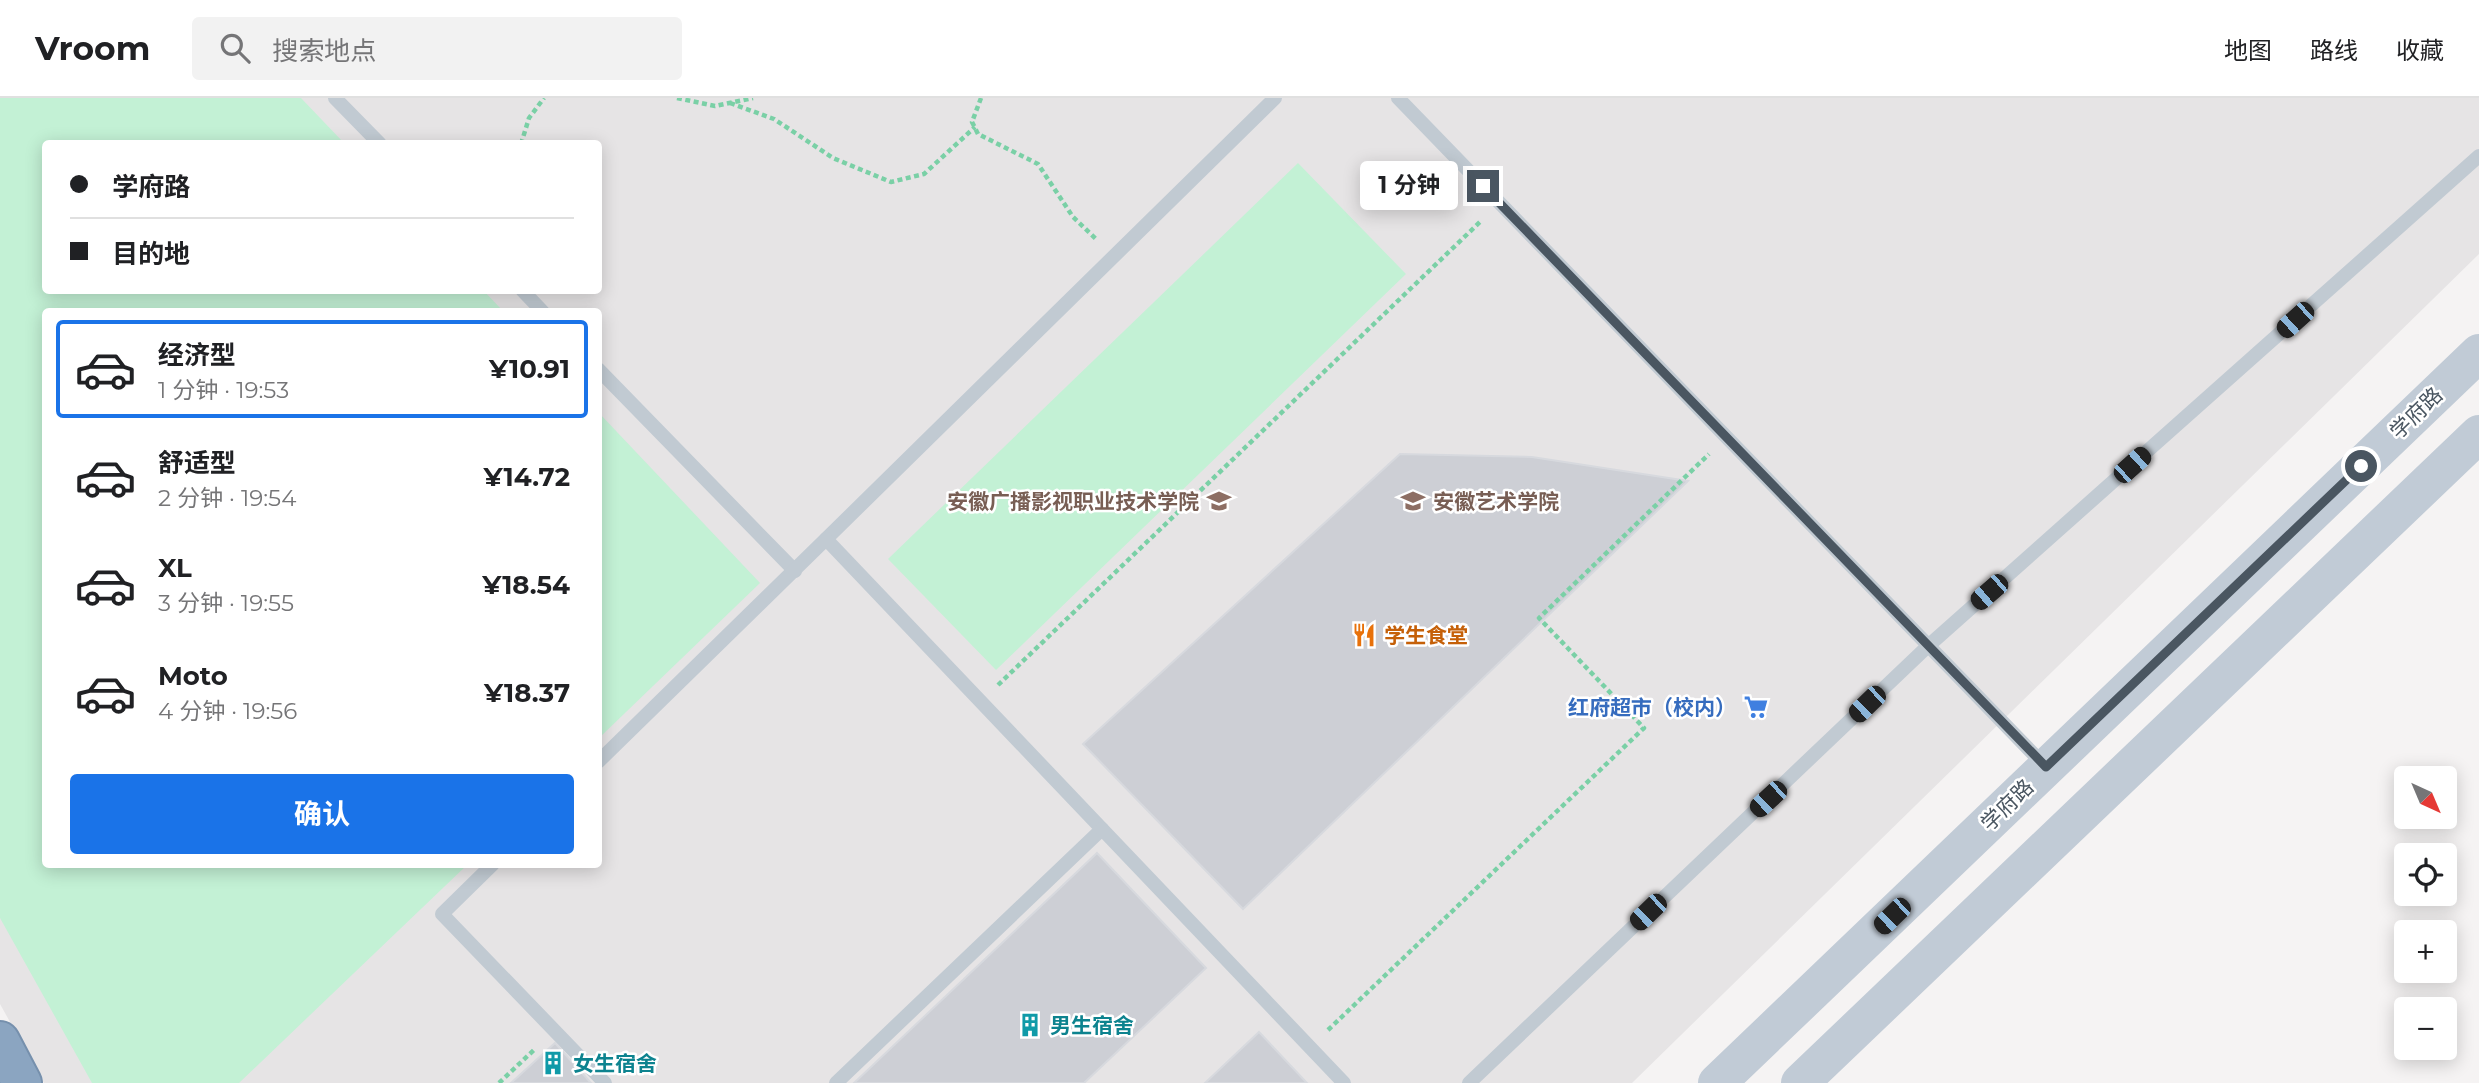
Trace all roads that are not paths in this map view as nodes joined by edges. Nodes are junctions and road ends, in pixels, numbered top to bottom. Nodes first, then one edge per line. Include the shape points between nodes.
1 (335, 98) edge
2 (1275, 98) edge
3 (1398, 98) edge
4 (376, 140) edge
5 (2479, 156) edge
6 (526, 294) edge
7 (539, 308) edge
8 (2479, 353) edge
9 (602, 373) edge
10 (2479, 434) edge
11 (826, 539) junction
12 (795, 571) junction
13 (1927, 647) junction
14 (602, 758) edge
15 (2046, 767) junction
16 (1102, 829) junction
17 (489, 868) edge
18 (0, 1041) edge
19 (22, 1083) edge
20 (605, 1083) edge
21 (836, 1083) edge
22 (1344, 1083) edge
23 (1469, 1083) edge
24 (1717, 1083) edge
25 (1800, 1083) edge

1 - 4 lane
2 - 11 lane
3 - 13 lane
5 - 13 lane
6 - 7 lane
8 - 15 main road, 学府路
9 - 12 lane
10 - 25 main road
11 - 12 lane
11 - 16 lane
12 - 14 lane
13 - 15 lane
13 - 23 lane
15 - 24 main road, 学府路
16 - 21 lane
16 - 22 lane
17 - 20 lane via 442,914
18 - 19 highway

